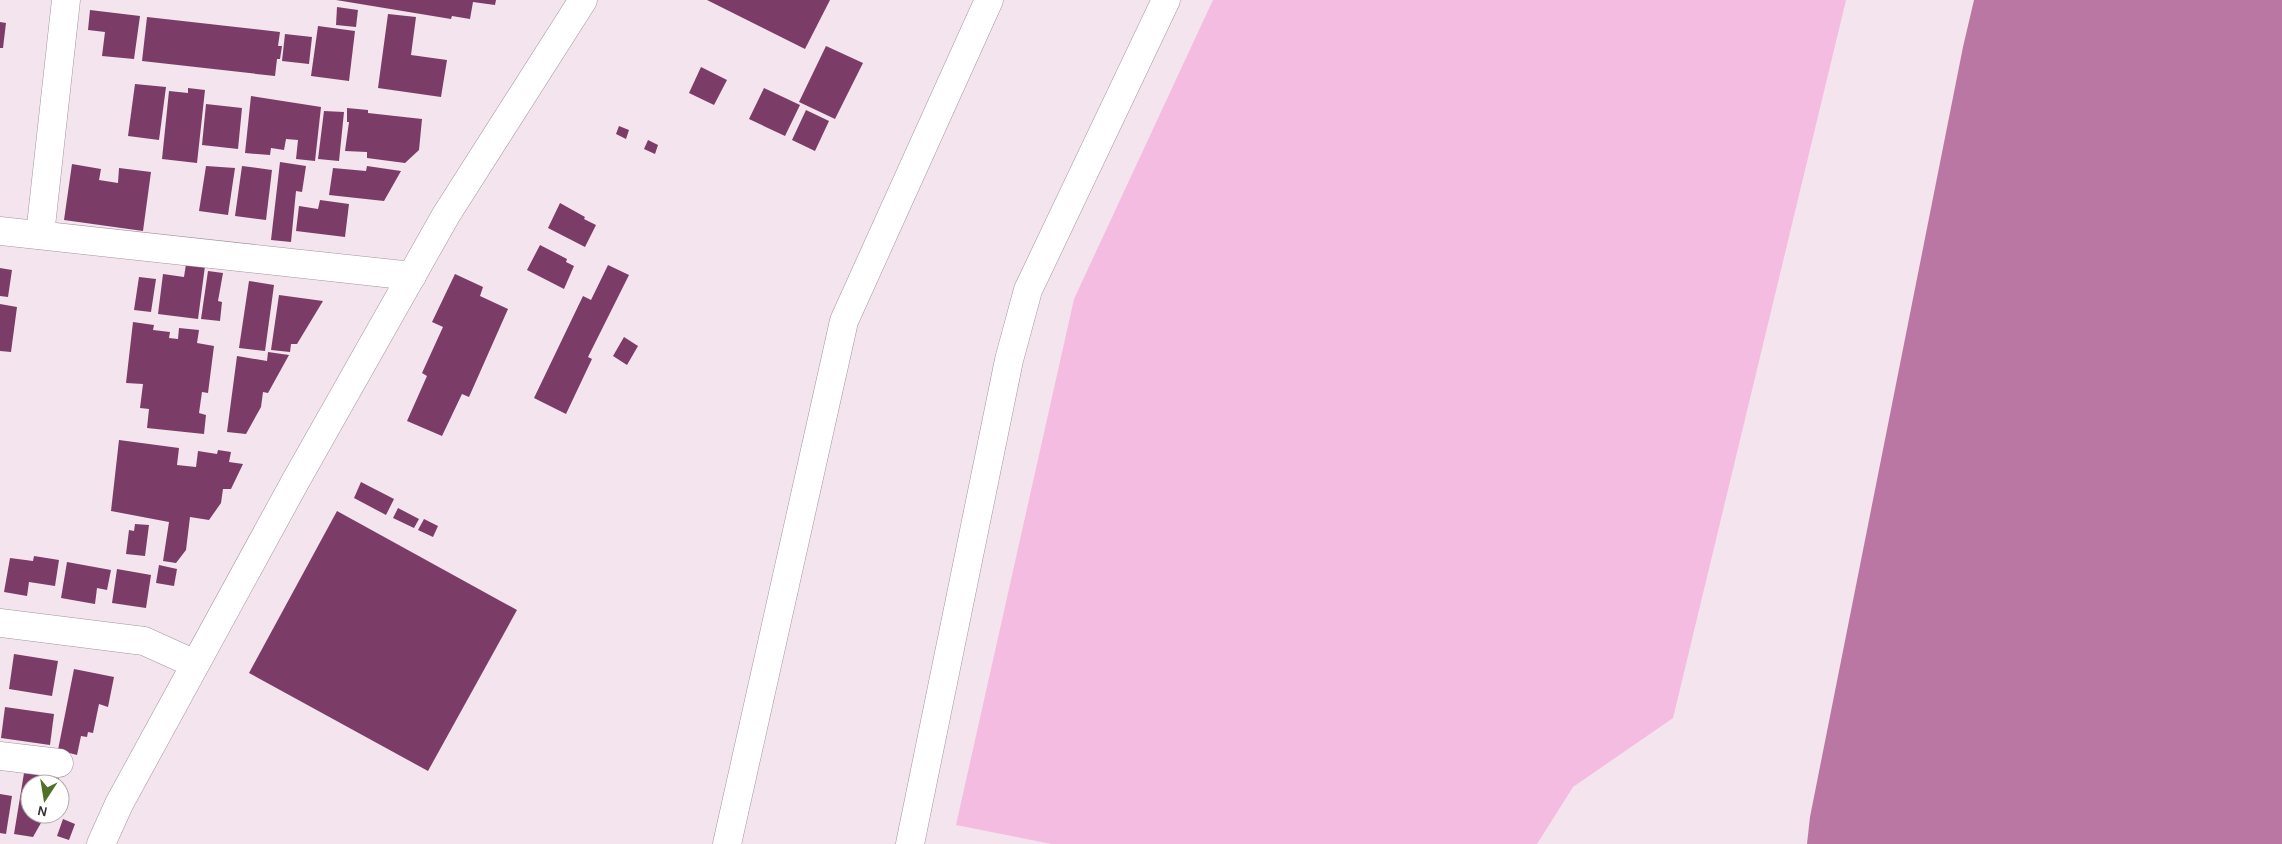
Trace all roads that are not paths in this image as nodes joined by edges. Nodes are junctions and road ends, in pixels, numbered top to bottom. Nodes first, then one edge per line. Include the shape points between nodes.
1 (66, 0) edge
2 (583, 0) edge
3 (989, 0) edge
4 (1166, 0) edge
5 (0, 231) edge
6 (40, 235) junction
7 (412, 276) junction
8 (0, 623) edge
9 (195, 664) junction
10 (0, 756) edge
11 (60, 763) dead end
12 (101, 844) edge
13 (726, 844) edge
14 (910, 844) edge

1 - 6 street
2 - 7 street via 446,215
3 - 13 street via 844,321
4 - 14 street via 1028,290 1008,360
5 - 6 street
6 - 7 street
7 - 9 street
8 - 9 street via 144,641
9 - 12 street via 119,804
10 - 11 street

